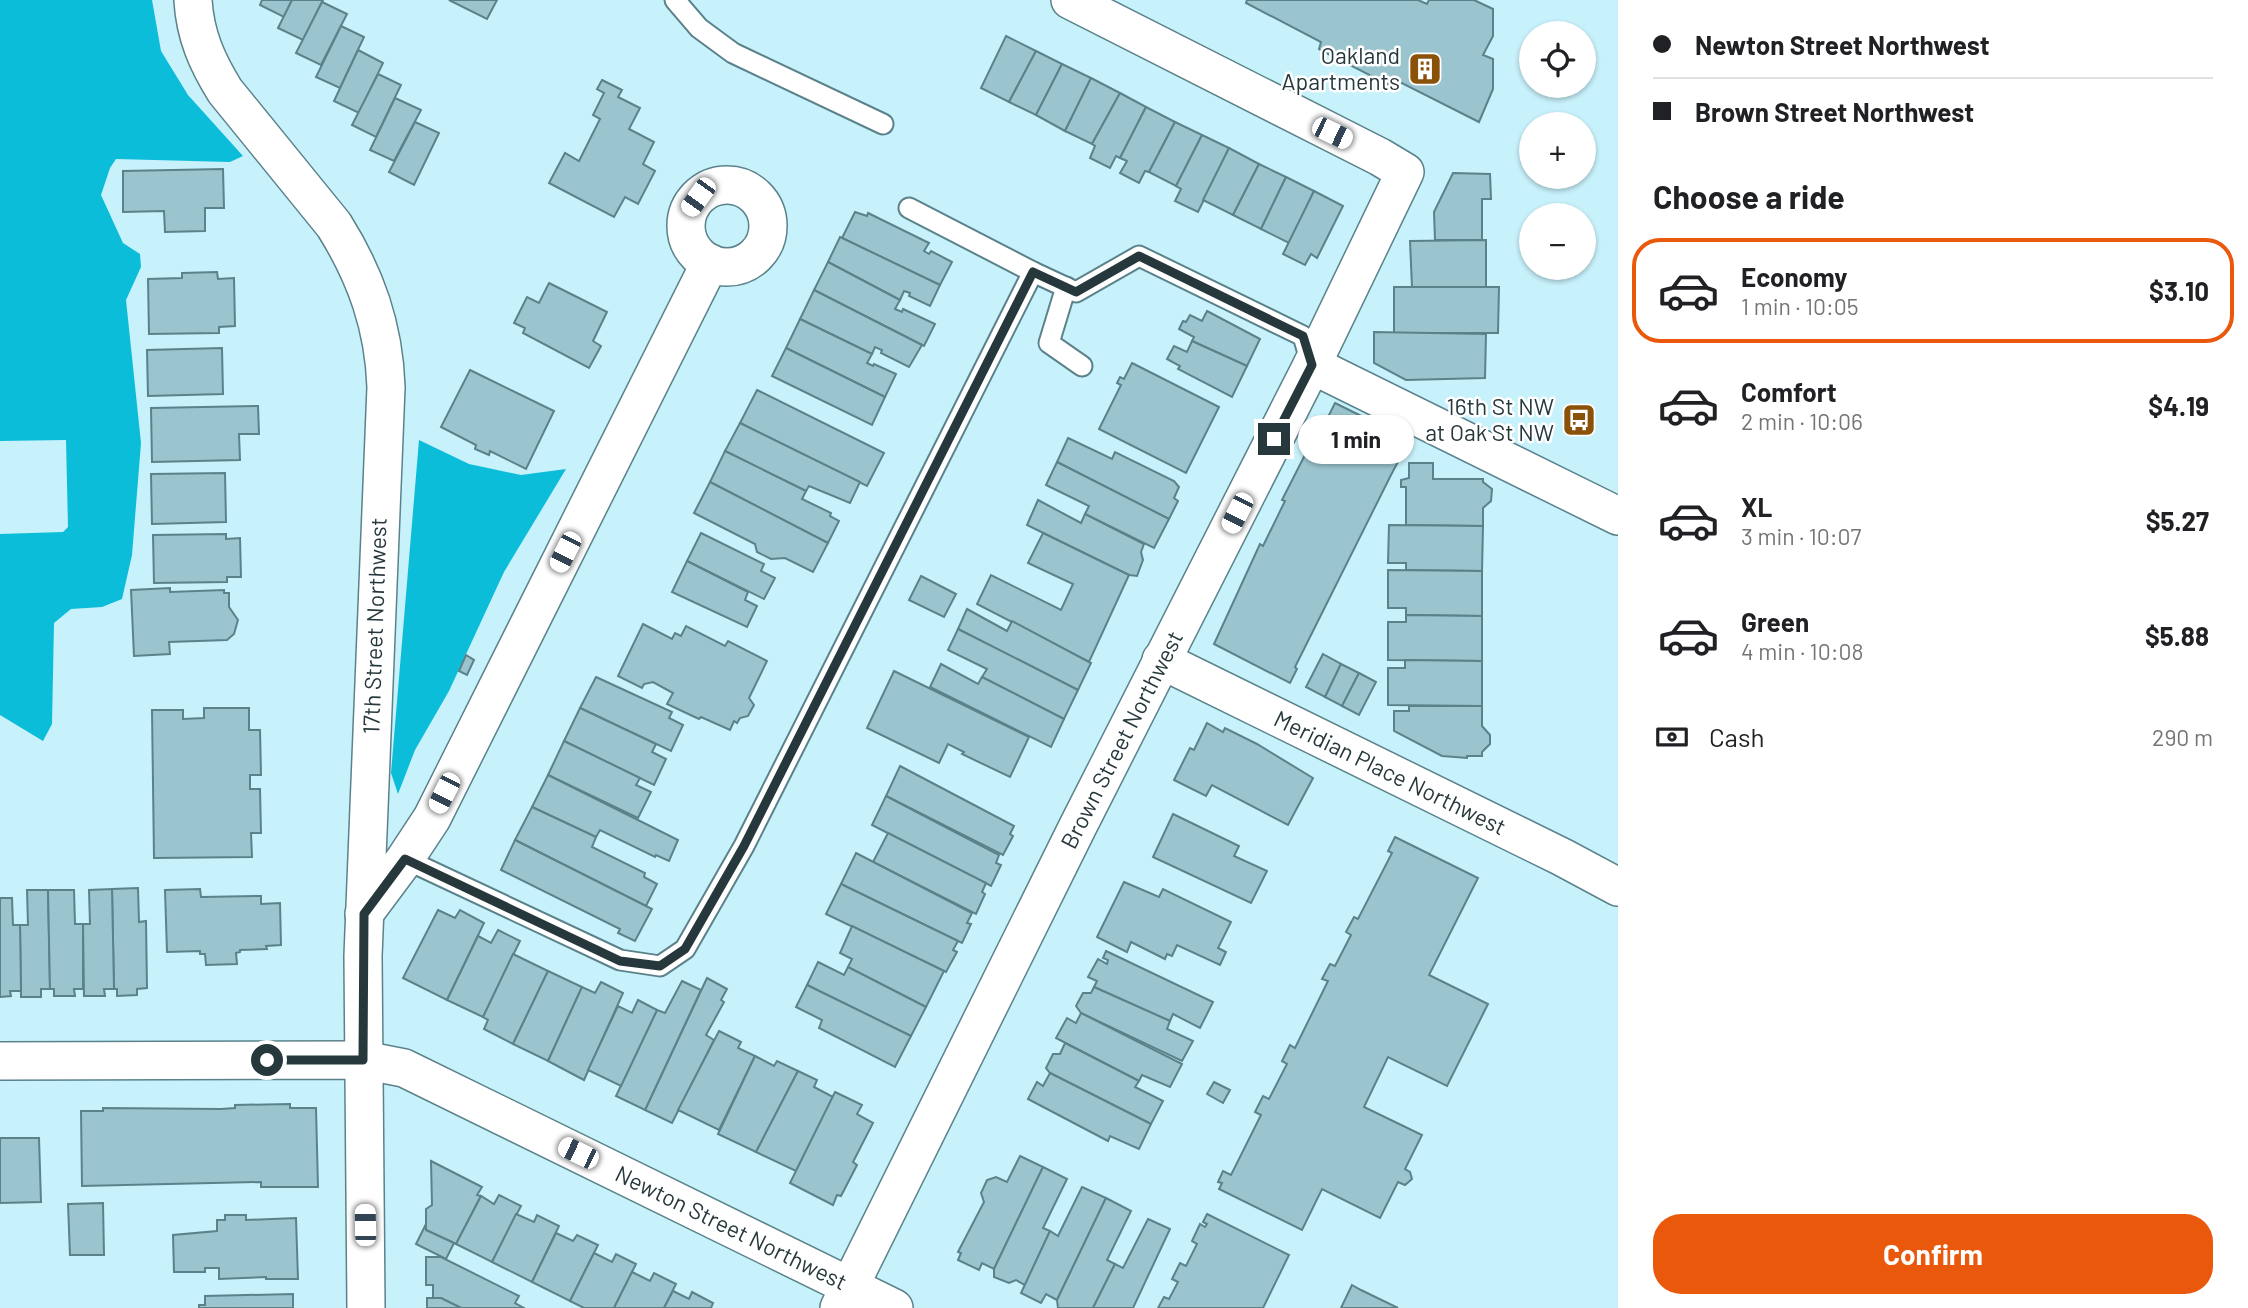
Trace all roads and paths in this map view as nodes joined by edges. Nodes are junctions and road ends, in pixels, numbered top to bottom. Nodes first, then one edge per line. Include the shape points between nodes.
1 (193, 0) edge
2 (675, 0) edge
3 (1070, 0) edge
4 (883, 124) dead end
5 (909, 208) dead end
6 (710, 263) dead end
7 (1033, 272) junction
8 (1066, 287) junction
9 (1312, 365) junction
10 (1082, 366) dead end
11 (1618, 516) edge
12 (1161, 660) junction
13 (405, 859) junction
14 (1618, 887) edge
15 (364, 914) junction
16 (363, 1060) junction
17 (0, 1061) edge
18 (844, 1297) edge
19 (366, 1308) edge
20 (894, 1308) edge

1 - 15 street, 17th Street Northwest via 200,45 211,69 334,225 367,286 380,327 386,387
2 - 4 lane via 699,28 733,53
3 - 9 street, Brown Street Northwest via 1405,172
5 - 7 lane
6 - 13 street via 432,818
7 - 8 lane
7 - 13 lane via 744,846 685,949 660,966 620,961
8 - 9 lane via 1076,292 1139,256 1303,336
8 - 10 lane via 1049,343
9 - 11 street
9 - 12 street, Brown Street Northwest
12 - 14 street, Meridian Place Northwest
12 - 18 street, Brown Street Northwest
13 - 15 street
15 - 16 street, 17th Street Northwest
16 - 17 street, Newton Street Northwest
16 - 18 street, Newton Street Northwest via 404,1068
16 - 19 street, 17th Street Northwest
18 - 20 street, Newton Street Northwest

